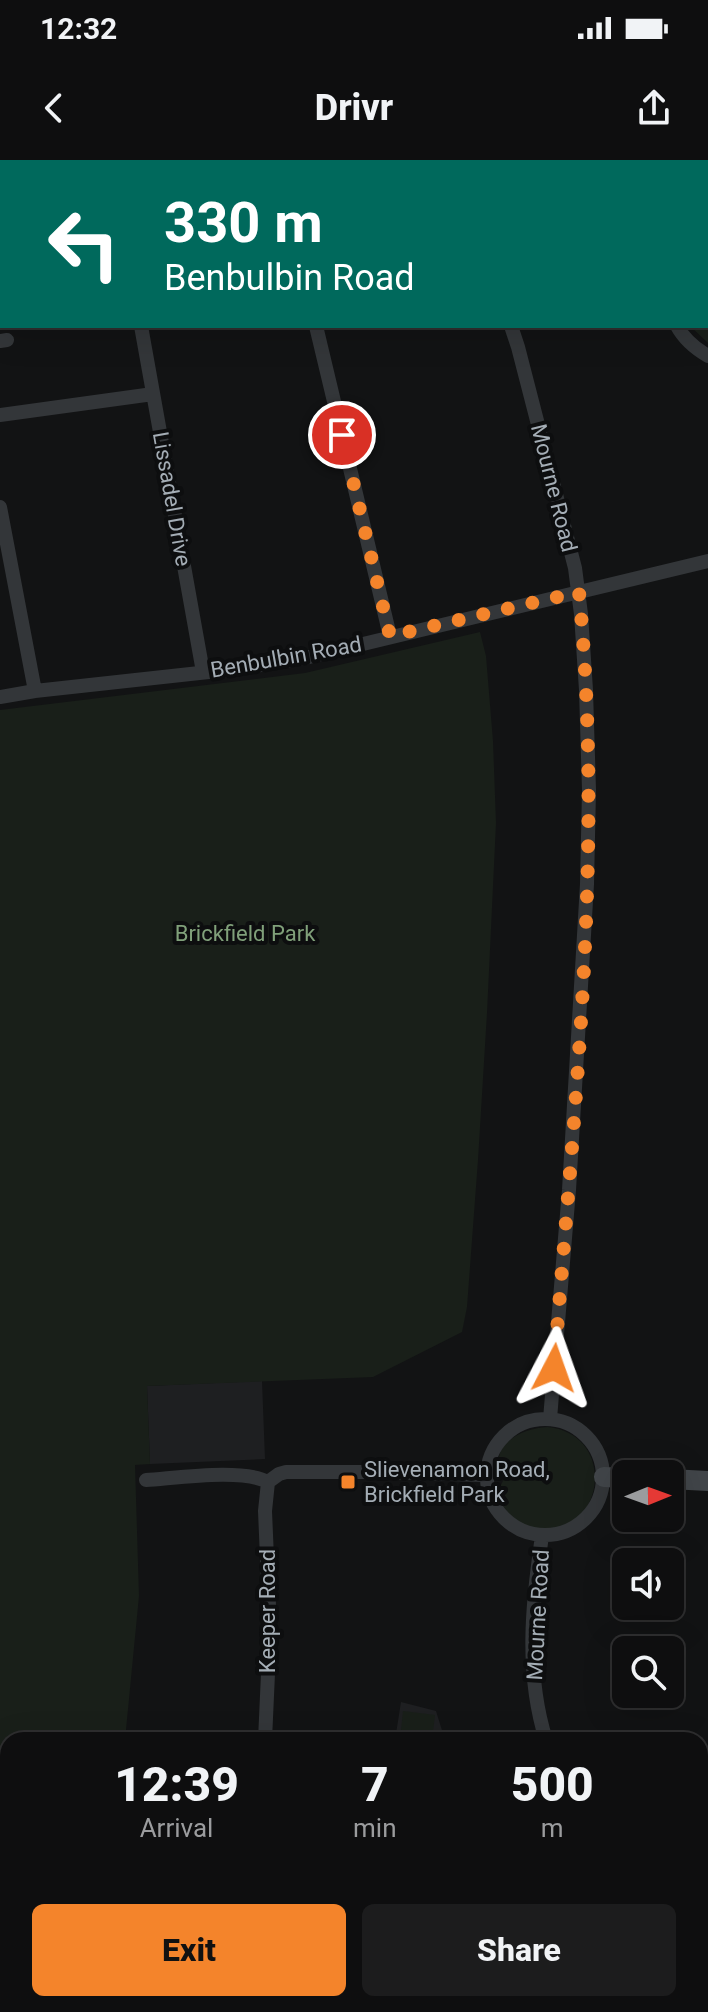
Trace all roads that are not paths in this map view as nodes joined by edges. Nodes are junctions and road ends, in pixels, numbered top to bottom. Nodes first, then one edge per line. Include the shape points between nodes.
1 (141, 328) edge
2 (316, 328) edge
3 (512, 328) edge
4 (678, 328) edge
5 (708, 356) edge
6 (153, 394) junction
7 (0, 415) edge
8 (0, 507) edge
9 (708, 561) edge
10 (579, 592) junction
11 (390, 636) junction
12 (203, 672) junction
13 (35, 691) junction
14 (0, 697) edge
15 (550, 1419) junction
16 (486, 1475) junction
17 (604, 1477) junction
18 (612, 1477) edge
19 (146, 1480) dead end
20 (684, 1480) edge
21 (708, 1481) edge
22 (268, 1482) junction
23 (542, 1536) junction
24 (265, 1732) edge
25 (544, 1732) edge

1 - 6 street, Lissadel Drive
2 - 11 street
3 - 10 street, Mourne Road
4 - 5 street
6 - 7 street
6 - 12 street, Lissadel Drive
8 - 13 street
9 - 10 street, Benbulbin Road
10 - 11 street, Benbulbin Road
10 - 15 street, Mourne Road via 589,790 587,884
11 - 12 street, Benbulbin Road via 309,657
12 - 13 street, Benbulbin Road
13 - 14 street, Benbulbin Road
15 - 16 street via 524,1423 501,1438
15 - 17 street via 584,1433 599,1453
16 - 22 street via 286,1472
16 - 23 street via 491,1501 506,1522
17 - 18 street
17 - 23 street via 597,1504 580,1525
19 - 22 street via 226,1475
20 - 21 street
22 - 24 street, Keeper Road
23 - 25 street, Mourne Road via 532,1643 534,1691

